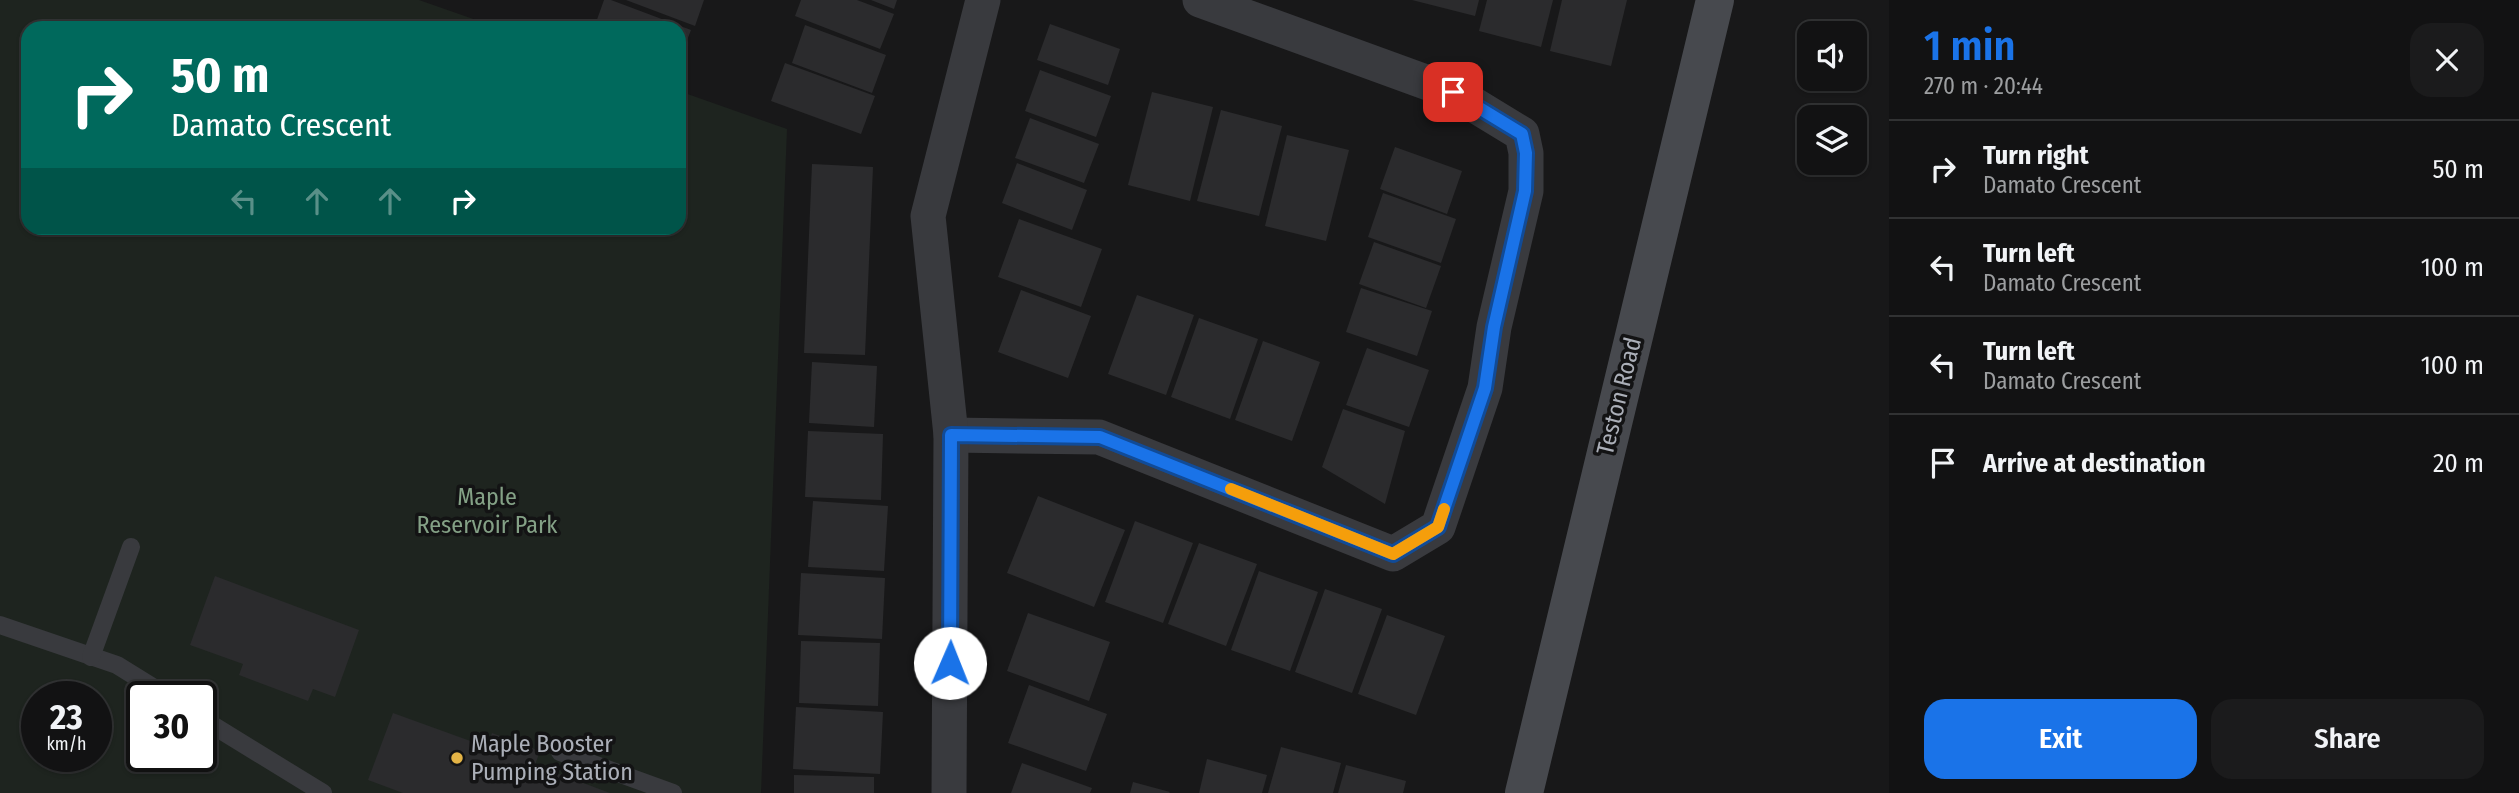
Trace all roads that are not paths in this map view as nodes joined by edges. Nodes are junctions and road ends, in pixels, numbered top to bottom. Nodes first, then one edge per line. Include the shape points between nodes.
1 (983, 0) edge
2 (1200, 0) edge
3 (1715, 0) edge
4 (951, 435) junction
5 (131, 547) dead end
6 (0, 625) edge
7 (91, 657) junction
8 (143, 681) edge
9 (217, 728) edge
10 (560, 752) dead end
11 (323, 793) edge
12 (673, 793) edge
13 (949, 793) edge
14 (1524, 793) edge

1 - 4 street via 928,216
2 - 4 street via 1453,92 1522,134 1525,191 1485,388 1438,527 1393,554 1100,437
3 - 14 main road, Teston Road
4 - 13 street
5 - 7 lane
6 - 7 lane
7 - 8 lane via 117,665
9 - 11 lane
10 - 12 lane

